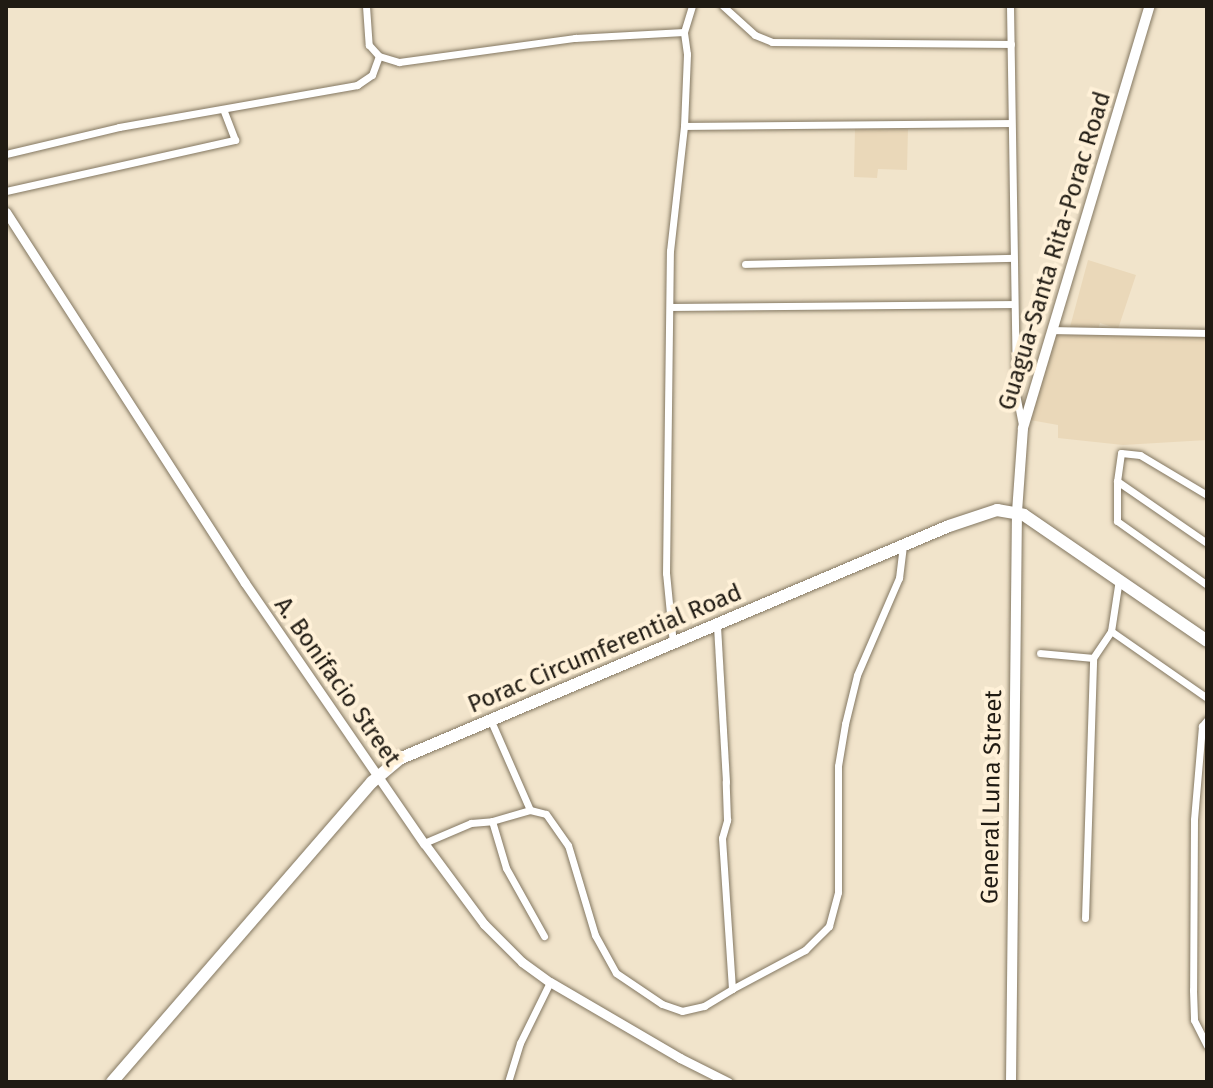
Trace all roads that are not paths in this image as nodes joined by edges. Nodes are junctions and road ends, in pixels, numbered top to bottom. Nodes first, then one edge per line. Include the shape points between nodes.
1 (366, 6) edge
2 (692, 6) edge
3 (723, 6) edge
4 (1010, 6) edge
5 (1150, 6) edge
6 (684, 32) junction
7 (1011, 44) junction
8 (379, 56) junction
9 (223, 109) junction
10 (1011, 123) junction
11 (684, 126) junction
12 (6, 154) edge
13 (6, 191) edge
14 (6, 212) edge
15 (1013, 258) junction
16 (745, 264) dead end
17 (1014, 304) junction
18 (672, 307) junction
19 (1052, 330) junction
20 (1207, 333) edge
21 (1023, 428) junction
22 (1117, 481) junction
23 (1207, 495) edge
24 (1017, 512) junction
25 (1207, 543) edge
26 (903, 546) junction
27 (1119, 579) junction
28 (1207, 585) edge
29 (717, 626) junction
30 (1111, 631) junction
31 (1207, 641) edge
32 (673, 646) junction
33 (1040, 653) dead end
34 (1093, 658) junction
35 (1207, 698) edge
36 (1207, 720) edge
37 (491, 721) junction
38 (378, 776) junction
39 (1197, 777) junction
40 (1207, 784) edge
41 (530, 810) junction
42 (492, 821) junction
43 (424, 843) junction
44 (1085, 918) dead end
45 (544, 936) dead end
46 (550, 982) junction
47 (732, 989) junction
48 (1207, 1046) edge
49 (112, 1082) edge
50 (508, 1082) edge
51 (728, 1082) edge
52 (1011, 1082) edge

1 - 8 street via 369,45
2 - 6 street
3 - 7 street via 755,35 772,42
4 - 7 street
5 - 19 main road, Guagua-Santa Rita-Porac Road
6 - 8 street via 575,38 399,62
6 - 11 street
7 - 10 street
8 - 9 street via 367,82
9 - 12 street
9 - 13 street via 235,140
10 - 11 street
10 - 15 street
11 - 18 street via 670,251
14 - 38 street, A. Bonifacio Street via 245,583
15 - 16 street
15 - 17 street
17 - 18 street
17 - 21 street via 1016,394
18 - 32 street via 666,573
19 - 20 street
19 - 21 main road, Guagua-Santa Rita-Porac Road
21 - 24 main road, Guagua-Santa Rita-Porac Road
22 - 23 street via 1121,453 1140,455
22 - 25 street
22 - 28 street via 1117,521
24 - 26 main road, Porac Circumferential Road via 991,511
24 - 27 main road
24 - 52 main road, General Luna Street
26 - 29 main road, Porac Circumferential Road
26 - 47 street via 899,578 857,675 845,724 838,766 838,892 832,917 824,934 805,950
27 - 30 street
27 - 31 main road
29 - 32 main road, Porac Circumferential Road
29 - 47 street
30 - 34 street
30 - 35 street
32 - 37 main road, Porac Circumferential Road
33 - 34 street
34 - 44 street
36 - 39 street
37 - 38 main road, Porac Circumferential Road via 420,749
37 - 41 street
38 - 43 street, A. Bonifacio Street
38 - 49 main road, Porac Circumferential Road
39 - 40 street
39 - 48 street via 1194,1020
41 - 42 street
41 - 47 street via 546,814 568,845 595,935 616,973 682,1011 704,1006
42 - 43 street via 471,823
42 - 45 street via 510,876
43 - 46 street, A. Bonifacio Street via 502,945
46 - 50 street via 520,1043
46 - 51 street, A. Bonifacio Street

